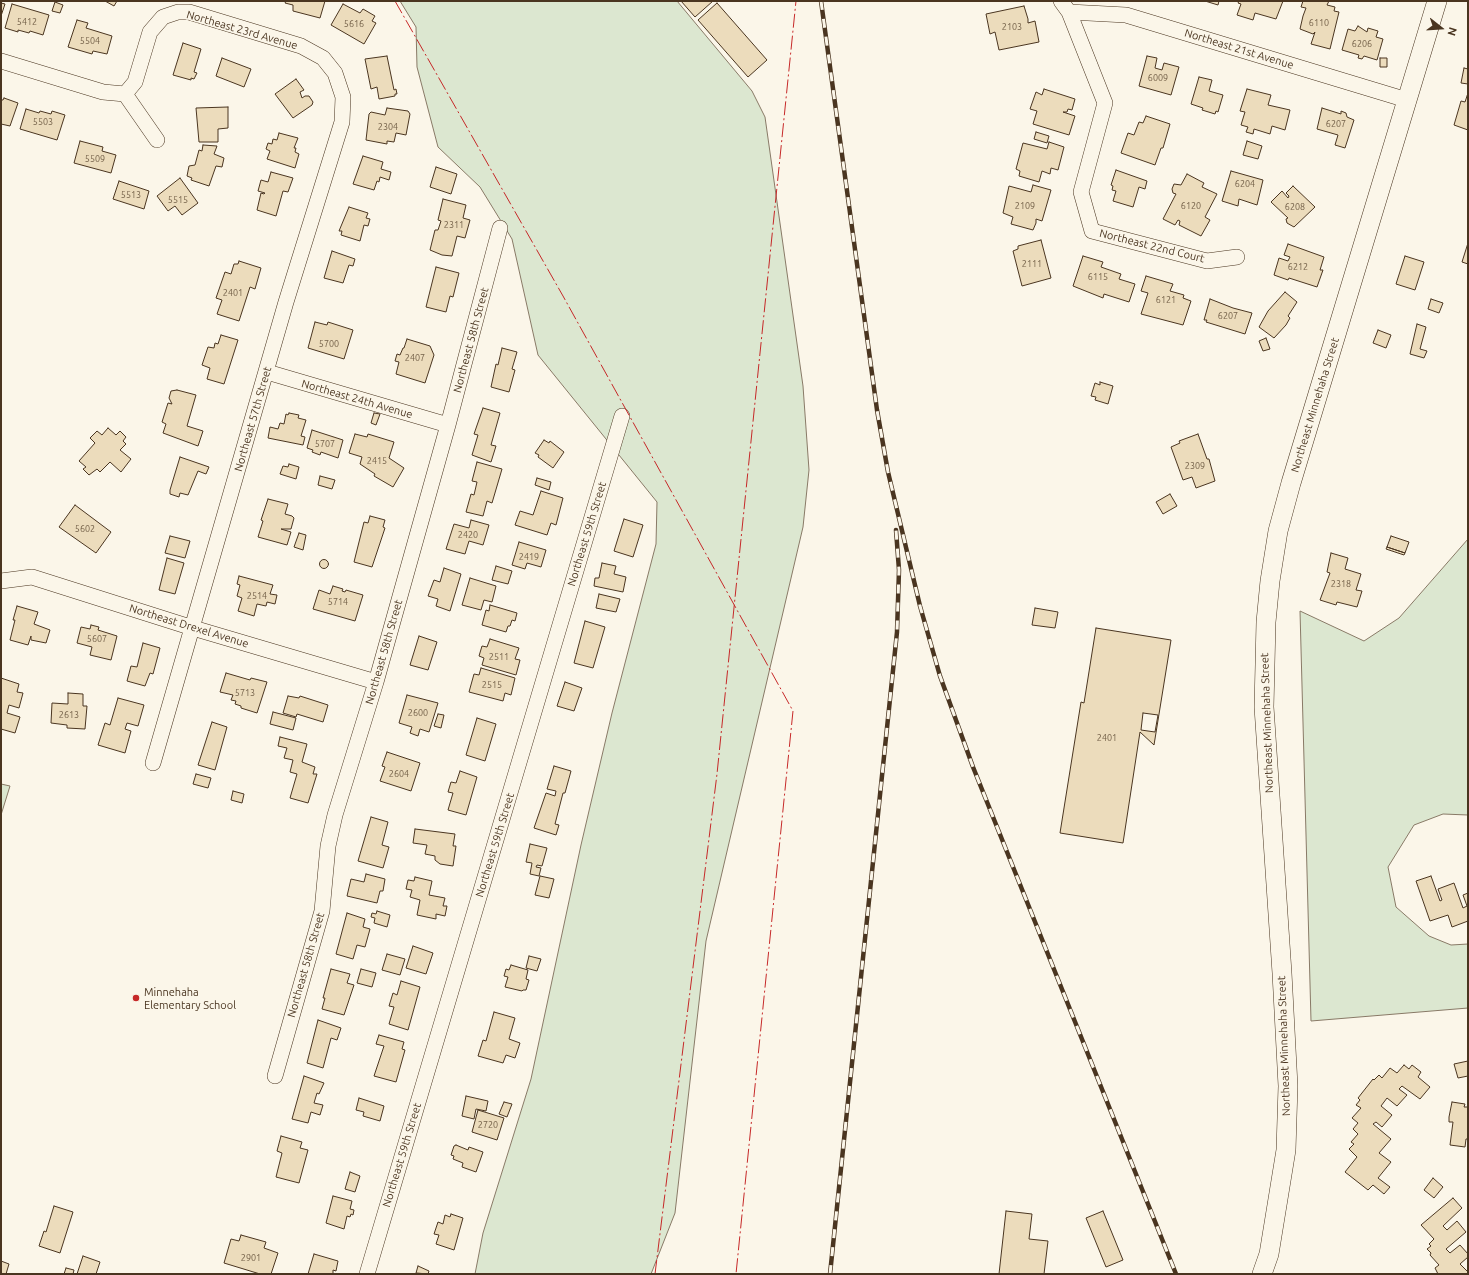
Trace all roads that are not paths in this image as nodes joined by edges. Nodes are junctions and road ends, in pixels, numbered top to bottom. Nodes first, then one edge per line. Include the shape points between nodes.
1 (1437, 1) edge
2 (1065, 6) edge
3 (1, 62) edge
4 (335, 73) joint
5 (125, 94) junction
6 (1407, 100) junction
7 (157, 140) dead end
8 (500, 228) dead end
9 (1237, 257) dead end
10 (267, 372) junction
11 (622, 416) dead end
12 (448, 426) junction
13 (1, 581) edge
14 (193, 628) junction
15 (376, 682) junction
16 (153, 764) dead end
17 (275, 1076) dead end
18 (367, 1274) edge
19 (1262, 1274) edge

1 - 6 main road, Northeast Minnehaha Street
2 - 6 street, Northeast 21st Avenue via 1126,15
2 - 9 street, Northeast 22nd Court via 1105,103 1081,192 1092,231 1207,261
3 - 5 street via 104,92
4 - 5 street, Northeast 23rd Avenue via 323,58 300,46 189,12 178,12 163,17 150,32 135,82
4 - 10 street, Northeast 57th Street via 343,97 342,122
5 - 7 street
6 - 19 main road, Northeast Minnehaha Street via 1291,483 1278,531 1270,581 1266,622 1264,707 1288,1086 1286,1150 1269,1254
8 - 12 street, Northeast 58th Street
10 - 12 street, Northeast 24th Avenue
10 - 14 street, Northeast 57th Street
11 - 18 street, Northeast 59th Street
12 - 15 street, Northeast 58th Street
13 - 14 street, Northeast Drexel Avenue via 32,577
14 - 15 street, Northeast Drexel Avenue
14 - 16 street, Northeast 57th Street
15 - 17 street, Northeast 58th Street via 335,815 328,846 322,911

